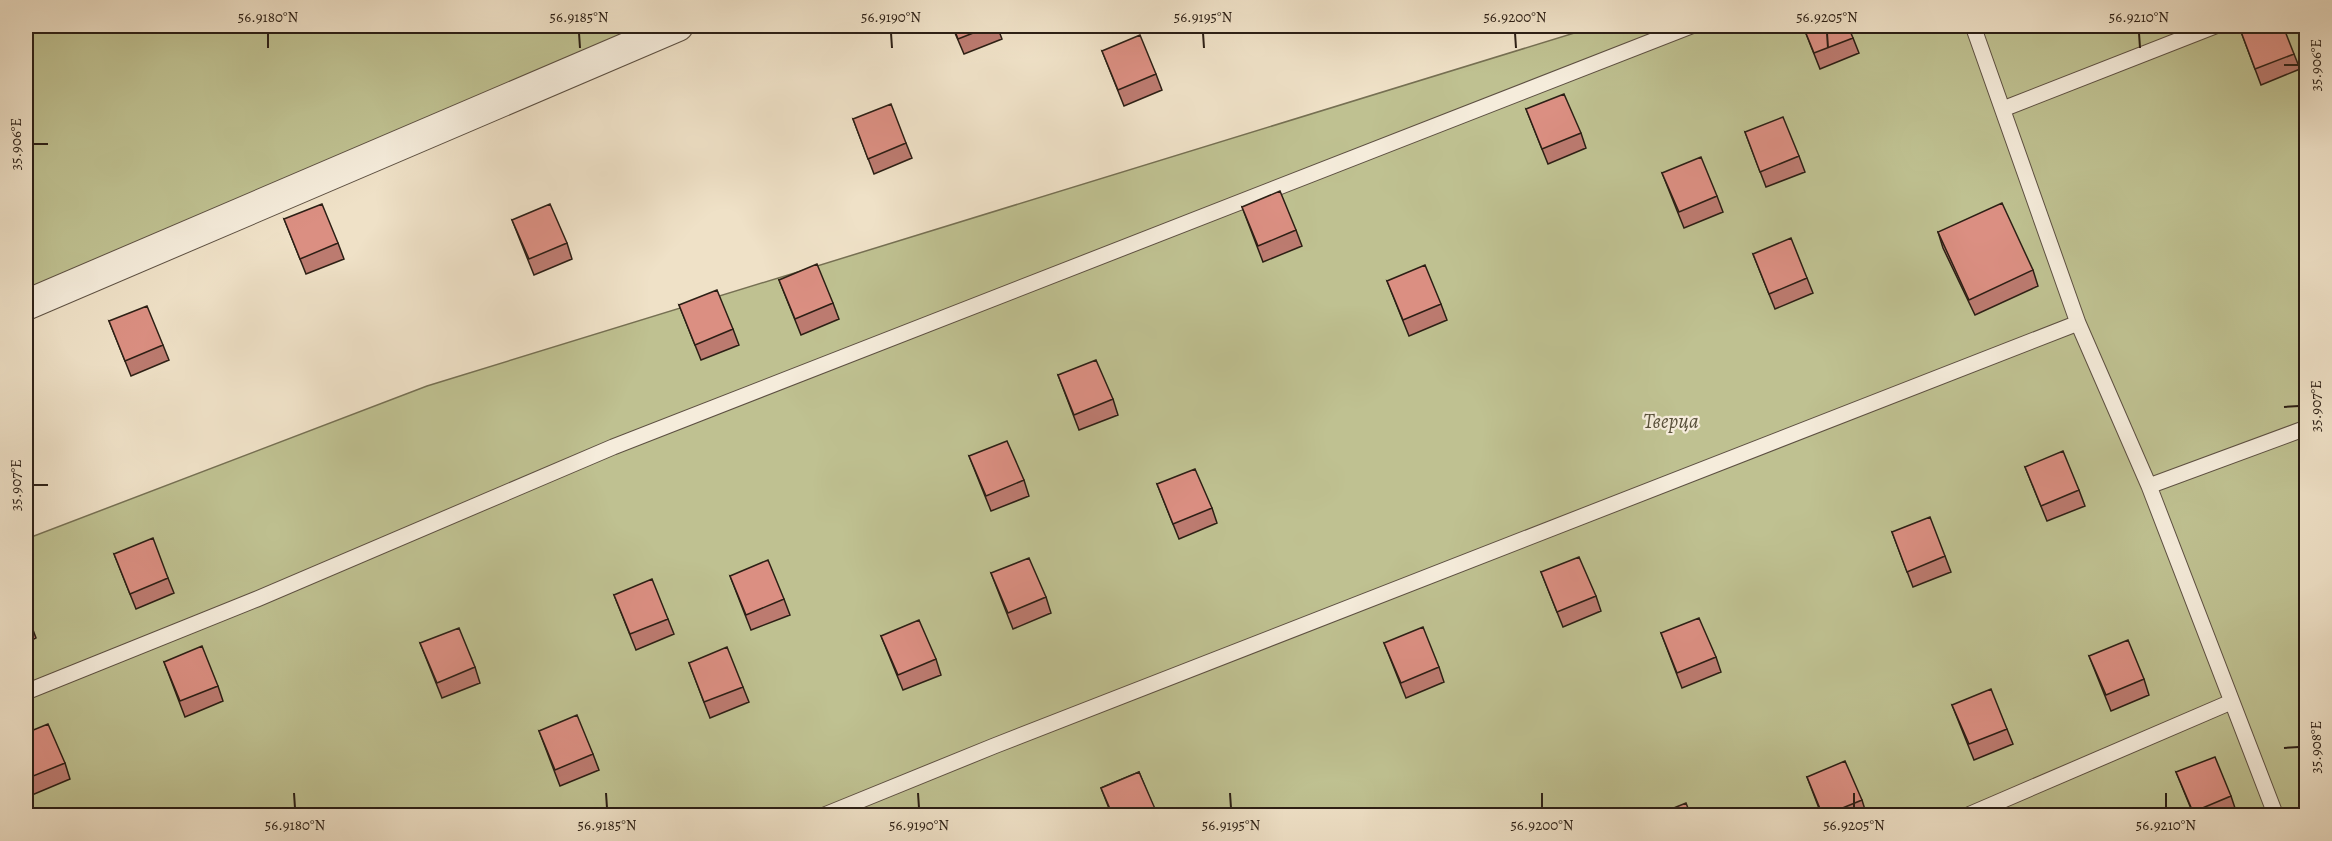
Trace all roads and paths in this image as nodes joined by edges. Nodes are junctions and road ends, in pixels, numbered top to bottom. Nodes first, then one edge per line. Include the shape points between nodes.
1 (678, 26) edge
2 (1691, 26) edge
3 (1973, 26) edge
4 (2215, 26) edge
5 (2003, 109) junction
6 (26, 305) edge
7 (2078, 323) junction
8 (2307, 428) edge
9 (2149, 486) junction
10 (26, 692) edge
11 (2231, 702) junction
12 (822, 816) edge
13 (1966, 816) edge
14 (2276, 816) edge

1 - 6 street
2 - 10 lane via 613,447 257,599
3 - 5 lane
4 - 5 lane
5 - 7 lane
7 - 9 lane
7 - 12 lane
8 - 9 lane
9 - 11 lane
11 - 13 lane
11 - 14 lane

